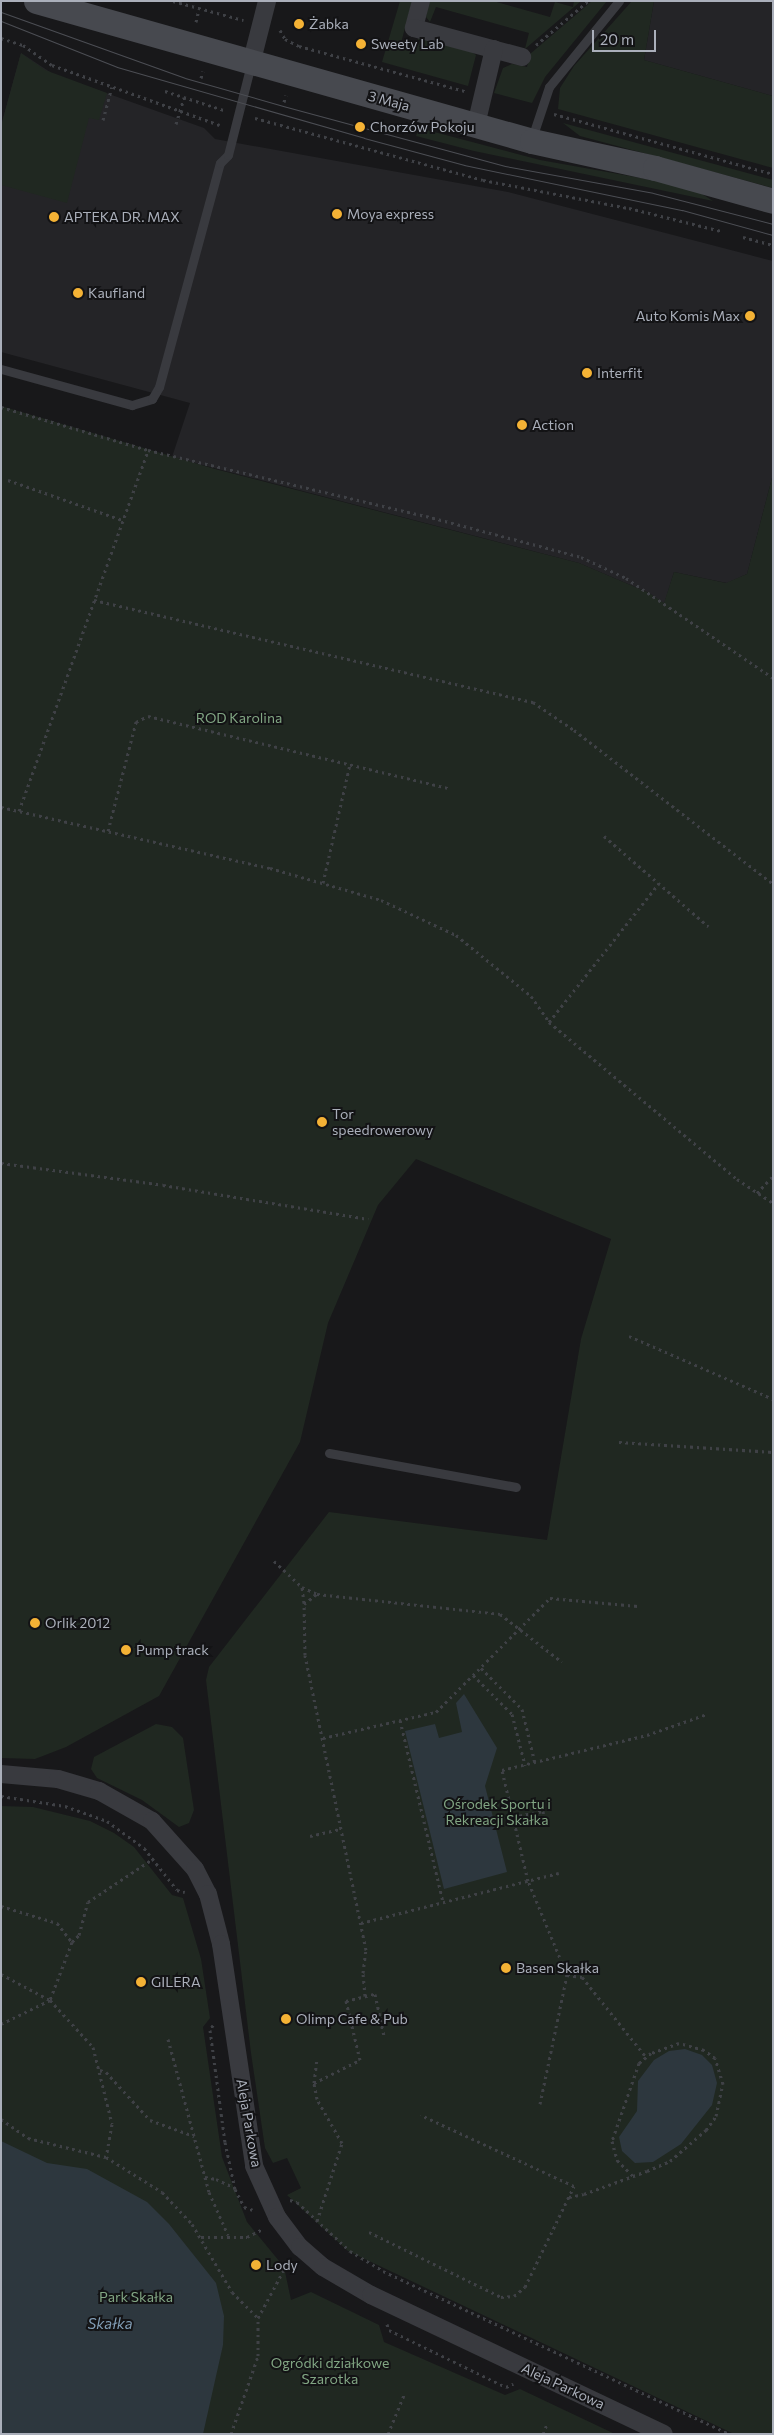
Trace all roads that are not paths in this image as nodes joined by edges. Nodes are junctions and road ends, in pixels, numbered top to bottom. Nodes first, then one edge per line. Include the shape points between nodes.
1 (36, 1) edge
2 (266, 1) edge
3 (422, 1) edge
4 (619, 1) edge
5 (494, 49) junction
6 (525, 54) road end
7 (251, 64) junction
8 (476, 125) junction
9 (532, 141) junction
10 (773, 201) edge
11 (1, 369) edge
12 (329, 1453) dead end
13 (516, 1487) dead end
14 (1, 1774) edge
15 (664, 2434) edge

1 - 7 street, 3 Maja
2 - 7 street
3 - 5 street via 414,28
4 - 9 lane via 549,87
5 - 6 street
5 - 8 street
7 - 8 street, 3 Maja
7 - 11 lane via 228,155 220,163 159,388 152,399 132,404
8 - 9 street, 3 Maja
9 - 10 street, 3 Maja via 655,168
12 - 13 lane
14 - 15 street, Aleja Parkowa via 58,1779 99,1791 152,1821 195,1869 208,1894 221,1944 254,2166 277,2217 300,2246 323,2267 372,2295

